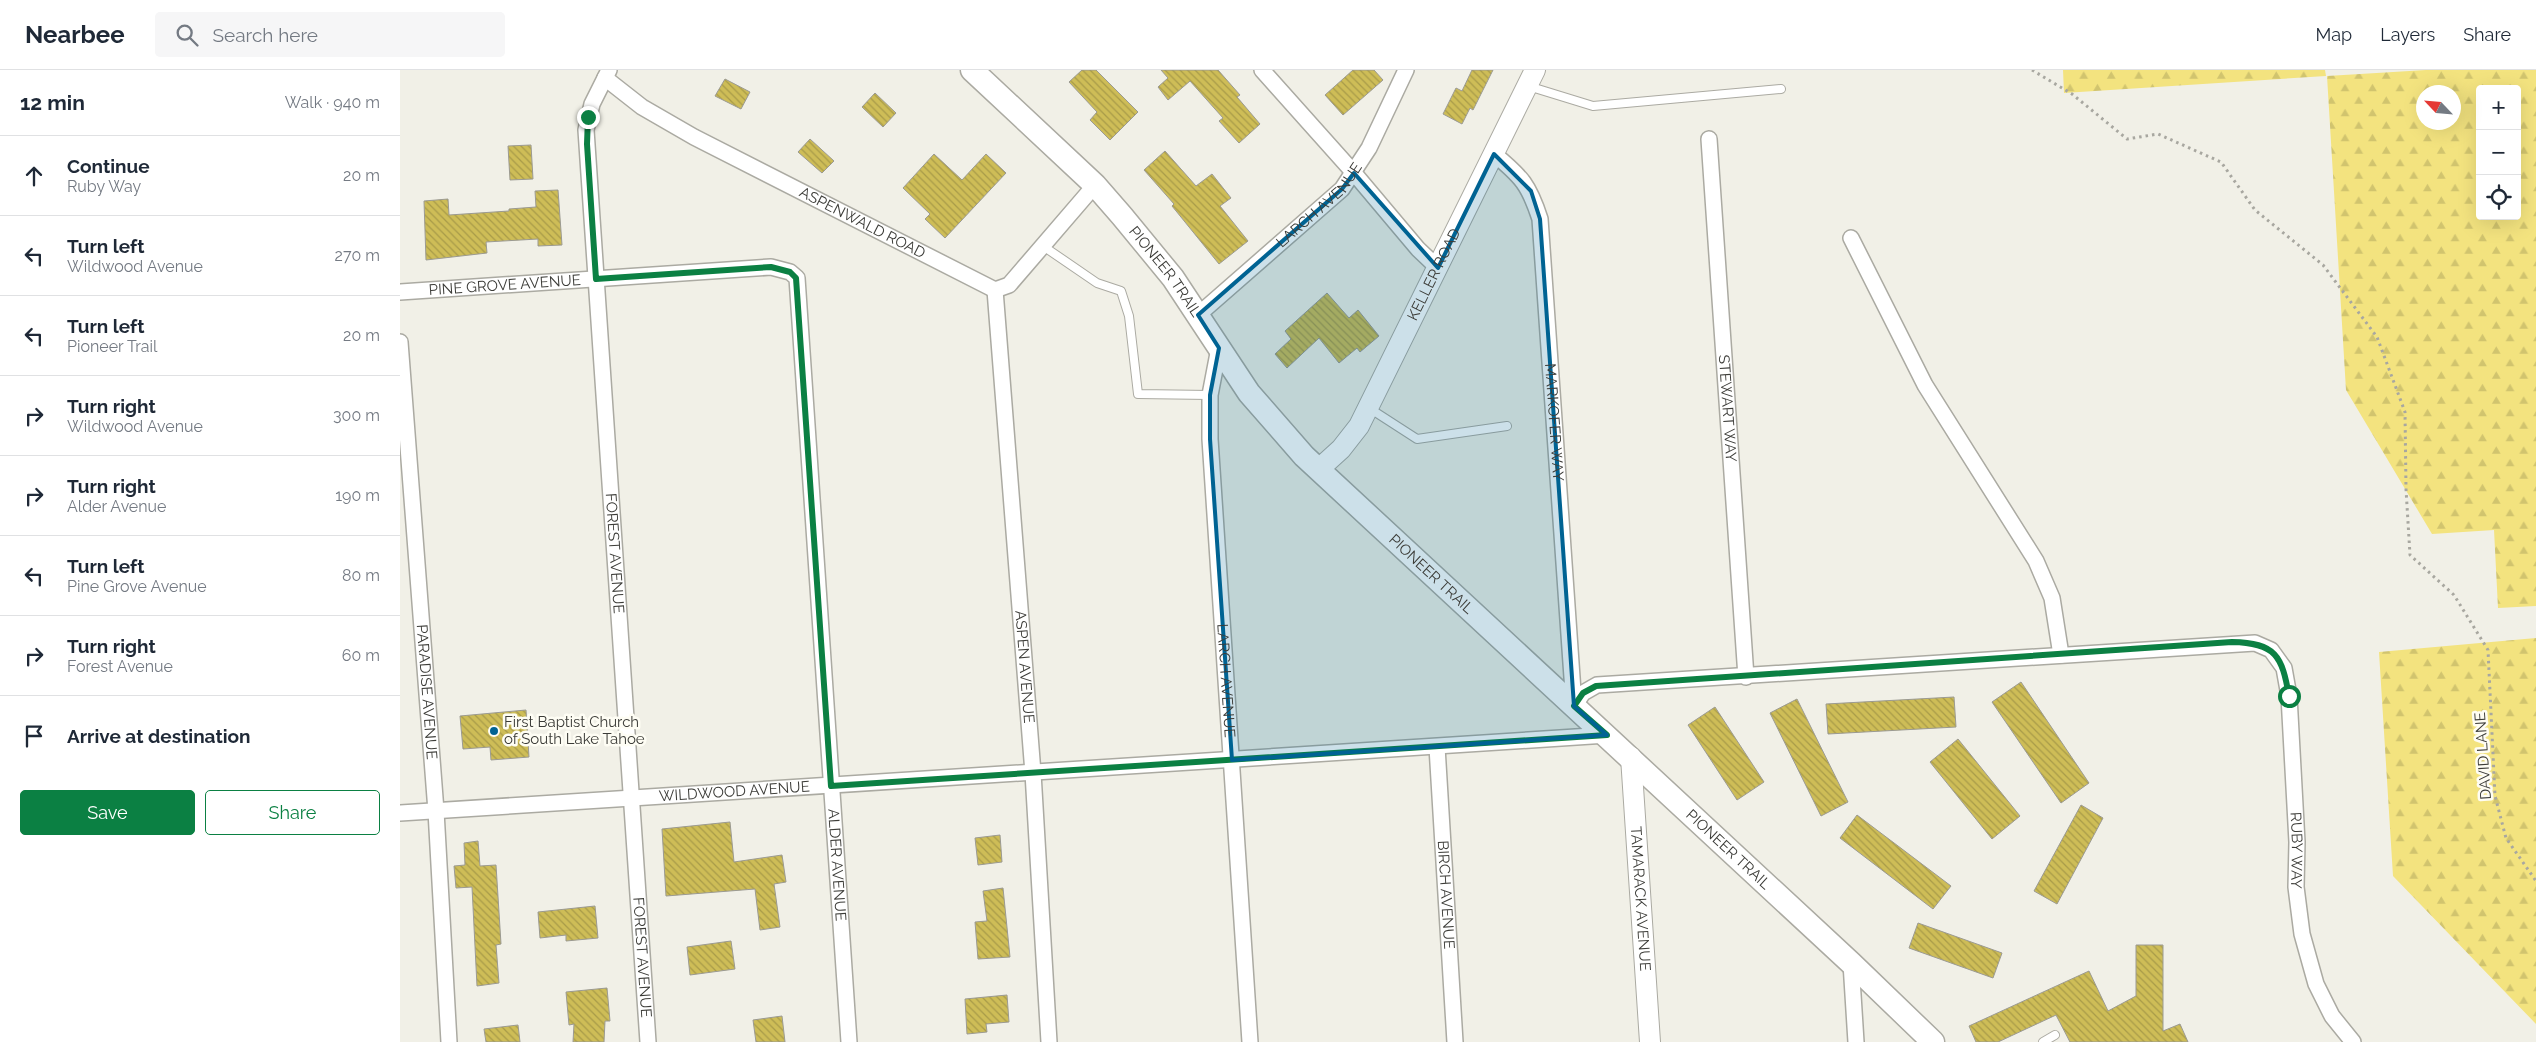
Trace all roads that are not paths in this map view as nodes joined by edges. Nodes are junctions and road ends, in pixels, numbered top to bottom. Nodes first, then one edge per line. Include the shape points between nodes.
1 (972, 70) edge
2 (1262, 70) edge
3 (1406, 70) edge
4 (607, 74) edge
5 (1531, 78) edge
6 (1781, 89) dead end
7 (1709, 138) dead end
8 (1494, 154) junction
9 (1354, 173) junction
10 (1095, 185) junction
11 (1851, 238) dead end
12 (1043, 246) junction
13 (1438, 268) junction
14 (790, 272) joint
15 (596, 279) junction
16 (996, 290) junction
17 (400, 292) edge
18 (1198, 315) junction
19 (400, 342) edge
20 (1219, 348) junction
21 (1210, 395) junction
22 (1369, 408) junction
23 (1507, 426) dead end
24 (1318, 470) junction
25 (2061, 655) junction
26 (1746, 677) junction
27 (1574, 706) junction
28 (1607, 735) junction
29 (1437, 746) junction
30 (1630, 757) junction
31 (1232, 760) junction
32 (1032, 773) junction
33 (831, 786) junction
34 (632, 798) junction
35 (436, 811) junction
36 (400, 813) edge
37 (1851, 963) junction
38 (2055, 1035) dead end
39 (450, 1042) edge
40 (648, 1042) edge
41 (849, 1042) edge
42 (1049, 1042) edge
43 (1250, 1042) edge
44 (1454, 1042) edge
45 (1650, 1042) edge
46 (1856, 1042) edge
47 (1933, 1042) edge
48 (2043, 1042) edge
49 (2353, 1042) edge

1 - 10 main road, PIONEER TRAIL
2 - 9 street
3 - 9 street, LARCH AVENUE
4 - 15 street, FOREST AVENUE via 592,104 586,130
4 - 16 street, ASPENWALD ROAD via 642,108 694,137
5 - 6 lane via 1593,106
5 - 8 street, KELLER ROAD
7 - 26 street, STEWART WAY
8 - 13 street, KELLER ROAD
8 - 27 street, MARKOFER WAY via 1531,191 1540,219
9 - 13 street
9 - 18 street, LARCH AVENUE via 1342,189
10 - 12 street
10 - 18 main road, PIONEER TRAIL via 1151,250
11 - 25 street via 1925,385 2036,561 2052,598
12 - 16 street via 1009,285
12 - 21 lane via 1097,283 1121,291 1129,316 1138,394
13 - 22 street, KELLER ROAD
14 - 15 street, PINE GROVE AVENUE via 771,267
14 - 33 street, ALDER AVENUE via 799,288
15 - 17 street, PINE GROVE AVENUE
15 - 34 street, FOREST AVENUE
16 - 32 street, ASPEN AVENUE
18 - 20 main road, PIONEER TRAIL
19 - 35 street, PARADISE AVENUE
20 - 21 street, LARCH AVENUE
20 - 24 main road, PIONEER TRAIL via 1254,400
21 - 31 street, LARCH AVENUE via 1210,439
22 - 23 lane via 1417,439
22 - 24 street, KELLER ROAD via 1341,449
24 - 27 main road, PIONEER TRAIL
25 - 26 street
25 - 49 street, RUBY WAY via 2232,642 2255,642 2271,650 2284,668 2289,696 2297,842 2296,886 2302,934 2316,984 2332,1016
26 - 27 street via 1596,686 1583,693
27 - 28 main road, PIONEER TRAIL
28 - 29 street, WILDWOOD AVENUE
28 - 30 main road, PIONEER TRAIL
29 - 31 street, WILDWOOD AVENUE
29 - 44 street, BIRCH AVENUE
30 - 37 main road, PIONEER TRAIL
30 - 45 street, TAMARACK AVENUE
31 - 32 street, WILDWOOD AVENUE
31 - 43 street, LARCH AVENUE
32 - 33 street, WILDWOOD AVENUE
32 - 42 street, ASPEN AVENUE
33 - 34 street, WILDWOOD AVENUE
33 - 41 street, ALDER AVENUE
34 - 35 street, WILDWOOD AVENUE
34 - 40 street, FOREST AVENUE
35 - 36 street, WILDWOOD AVENUE
35 - 39 street, PARADISE AVENUE
37 - 46 street
37 - 47 main road, PIONEER TRAIL
38 - 48 lane

